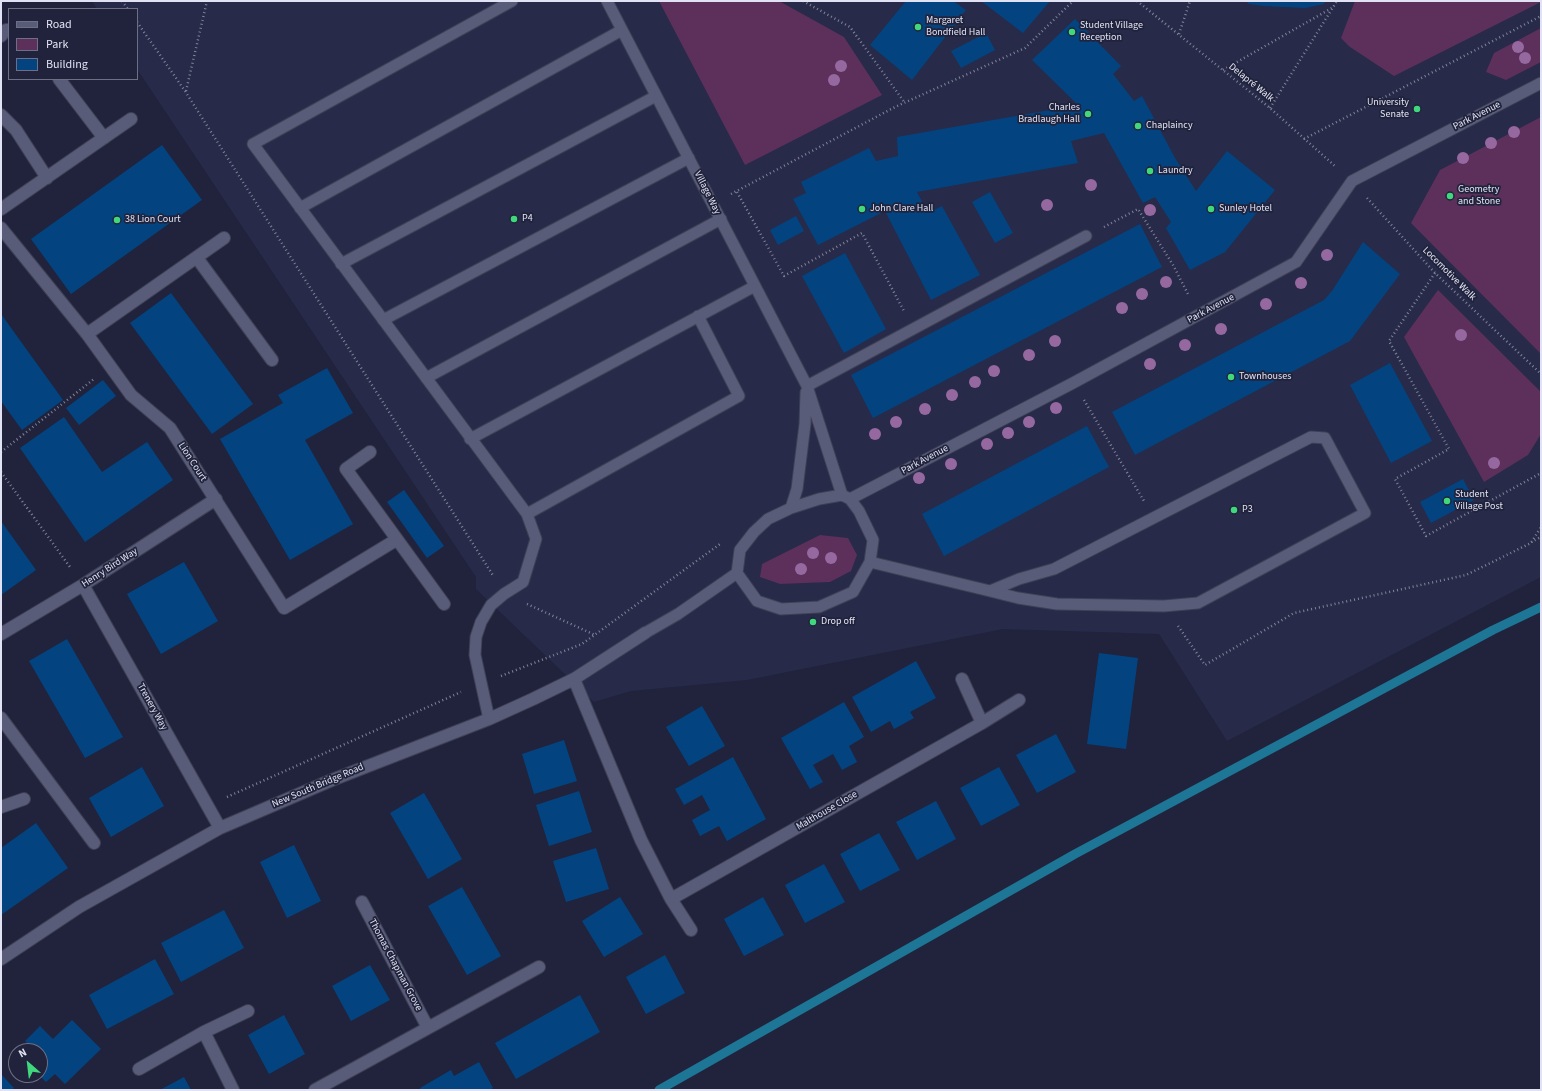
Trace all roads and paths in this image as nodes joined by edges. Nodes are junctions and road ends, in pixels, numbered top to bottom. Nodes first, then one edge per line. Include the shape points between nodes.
1 (207, 1) edge
2 (512, 1) edge
3 (607, 1) edge
4 (803, 1) edge
5 (1073, 1) edge
6 (1137, 1) edge
7 (1190, 1) edge
8 (1337, 1) edge
9 (1332, 8) junction
10 (1541, 16) edge
11 (138, 23) edge
12 (622, 30) junction
13 (1179, 34) junction
14 (1223, 70) junction
15 (60, 80) edge
16 (1541, 83) edge
17 (186, 91) junction
18 (656, 96) junction
19 (905, 103) junction
20 (1270, 108) junction
21 (1, 115) edge
22 (131, 119) dead end
23 (104, 138) junction
24 (1304, 138) junction
25 (688, 158) junction
26 (47, 178) junction
27 (1352, 181) junction
28 (736, 192) junction
29 (713, 204) junction
30 (300, 208) junction
31 (1, 209) edge
32 (721, 220) junction
33 (1, 228) edge
34 (1086, 236) joint
35 (224, 238) dead end
36 (197, 258) junction
37 (341, 264) junction
38 (1435, 273) junction
39 (755, 286) junction
40 (1199, 315) junction
41 (698, 316) junction
42 (383, 320) junction
43 (913, 329) junction
44 (87, 334) junction
45 (272, 360) dead end
46 (110, 366) junction
47 (1541, 374) edge
48 (426, 378) junction
49 (1073, 382) junction
50 (807, 386) junction
51 (470, 439) junction
52 (1, 452) edge
53 (370, 452) dead end
54 (1, 472) edge
55 (1541, 473) edge
56 (846, 497) junction
57 (216, 499) junction
58 (791, 508) junction
59 (527, 514) junction
60 (1154, 518) junction
61 (1541, 527) edge
62 (1541, 537) edge
63 (396, 540) junction
64 (721, 543) dead end
65 (1531, 543) junction
66 (870, 562) junction
67 (737, 573) junction
68 (83, 586) junction
69 (990, 592) junction
70 (504, 594) junction
71 (444, 604) dead end
72 (1164, 606) junction
73 (645, 632) joint
74 (1, 634) edge
75 (595, 635) junction
76 (574, 679) junction
77 (962, 679) dead end
78 (481, 684) junction
79 (1019, 700) dead end
80 (1, 718) edge
81 (489, 719) junction
82 (982, 723) junction
83 (24, 799) dead end
84 (208, 806) junction
85 (1, 807) edge
86 (220, 828) junction
87 (94, 843) dead end
88 (671, 899) junction
89 (362, 902) dead end
90 (691, 930) dead end
91 (1, 959) edge
92 (539, 967) dead end
93 (248, 1011) dead end
94 (428, 1028) junction
95 (204, 1032) junction
96 (139, 1069) dead end
97 (233, 1090) edge
98 (315, 1090) edge

1 - 17 path
2 - 30 lane via 253,144
3 - 12 lane, Village Way
4 - 19 path via 850,27
5 - 19 path via 1025,48
6 - 13 path, Delapré Walk
7 - 13 path
8 - 9 path
9 - 14 path
9 - 20 path
10 - 24 path
11 - 17 path
12 - 18 lane, Village Way
12 - 30 lane
13 - 14 path, Delapré Walk
14 - 20 path, Delapré Walk
15 - 23 street
16 - 27 lane, Park Avenue
17 - 70 path
18 - 25 lane, Village Way
18 - 37 lane
19 - 28 path
20 - 24 path, Delapré Walk
21 - 26 street via 16,130
22 - 23 street
23 - 26 street
24 - 27 path, Delapré Walk
25 - 29 lane, Village Way
25 - 42 lane
26 - 31 street
27 - 38 path, Locomotive Walk
27 - 40 lane, Park Avenue via 1296,262
28 - 29 path
28 - 43 path via 784,276 862,233
29 - 32 lane, Village Way
30 - 37 lane
32 - 39 lane, Village Way
32 - 48 lane
33 - 44 street, Lion Court
34 - 40 path via 1138,209 1173,265
34 - 43 lane
35 - 36 street
36 - 44 street
36 - 45 street
37 - 42 lane
38 - 47 path, Locomotive Walk
38 - 55 path via 1389,341 1449,450 1395,479 1426,536
39 - 41 lane
39 - 50 lane, Village Way
40 - 49 lane, Park Avenue
41 - 51 lane
41 - 59 lane via 740,396
42 - 48 lane
43 - 50 lane
44 - 46 street, Lion Court
46 - 52 path
46 - 57 street, Lion Court via 131,395 170,428
48 - 51 lane
49 - 56 lane, Park Avenue
49 - 60 path
50 - 56 lane, Village Way
50 - 58 lane via 797,489
51 - 59 lane
53 - 63 street via 346,469
54 - 68 path
56 - 58 lane via 819,499
56 - 66 lane via 859,511 872,540
57 - 63 street, Lion Court via 284,608
57 - 68 street, Henry Bird Way
58 - 67 lane via 768,519 754,532 740,550
59 - 70 lane via 536,539 523,582
60 - 69 lane via 1054,569 1019,579
60 - 72 lane via 1311,437 1325,438 1365,513 1198,603
61 - 65 path
62 - 65 path
63 - 71 street
64 - 75 path
65 - 72 path via 1466,575 1294,614 1205,665
66 - 67 lane via 853,592 819,607 782,609 757,601
66 - 69 lane
67 - 73 lane via 678,614
68 - 74 street, Henry Bird Way
68 - 84 street, Trenery Way
69 - 72 lane via 1057,604
70 - 75 path
70 - 78 lane via 491,605 476,637 474,655
73 - 76 street, New South Bridge Road
75 - 78 path via 582,644
76 - 81 street, New South Bridge Road
76 - 88 street via 641,840
77 - 82 street
78 - 81 lane
78 - 84 path
79 - 82 street, Malthouse Close
80 - 87 street
81 - 86 street, New South Bridge Road via 332,780
82 - 88 street, Malthouse Close
83 - 85 street
84 - 86 street, Trenery Way
86 - 91 street, New South Bridge Road via 79,907
88 - 90 street
89 - 94 street, Thomas Chapman Grove
92 - 94 street
93 - 95 street
94 - 98 street
95 - 96 street
95 - 97 street

